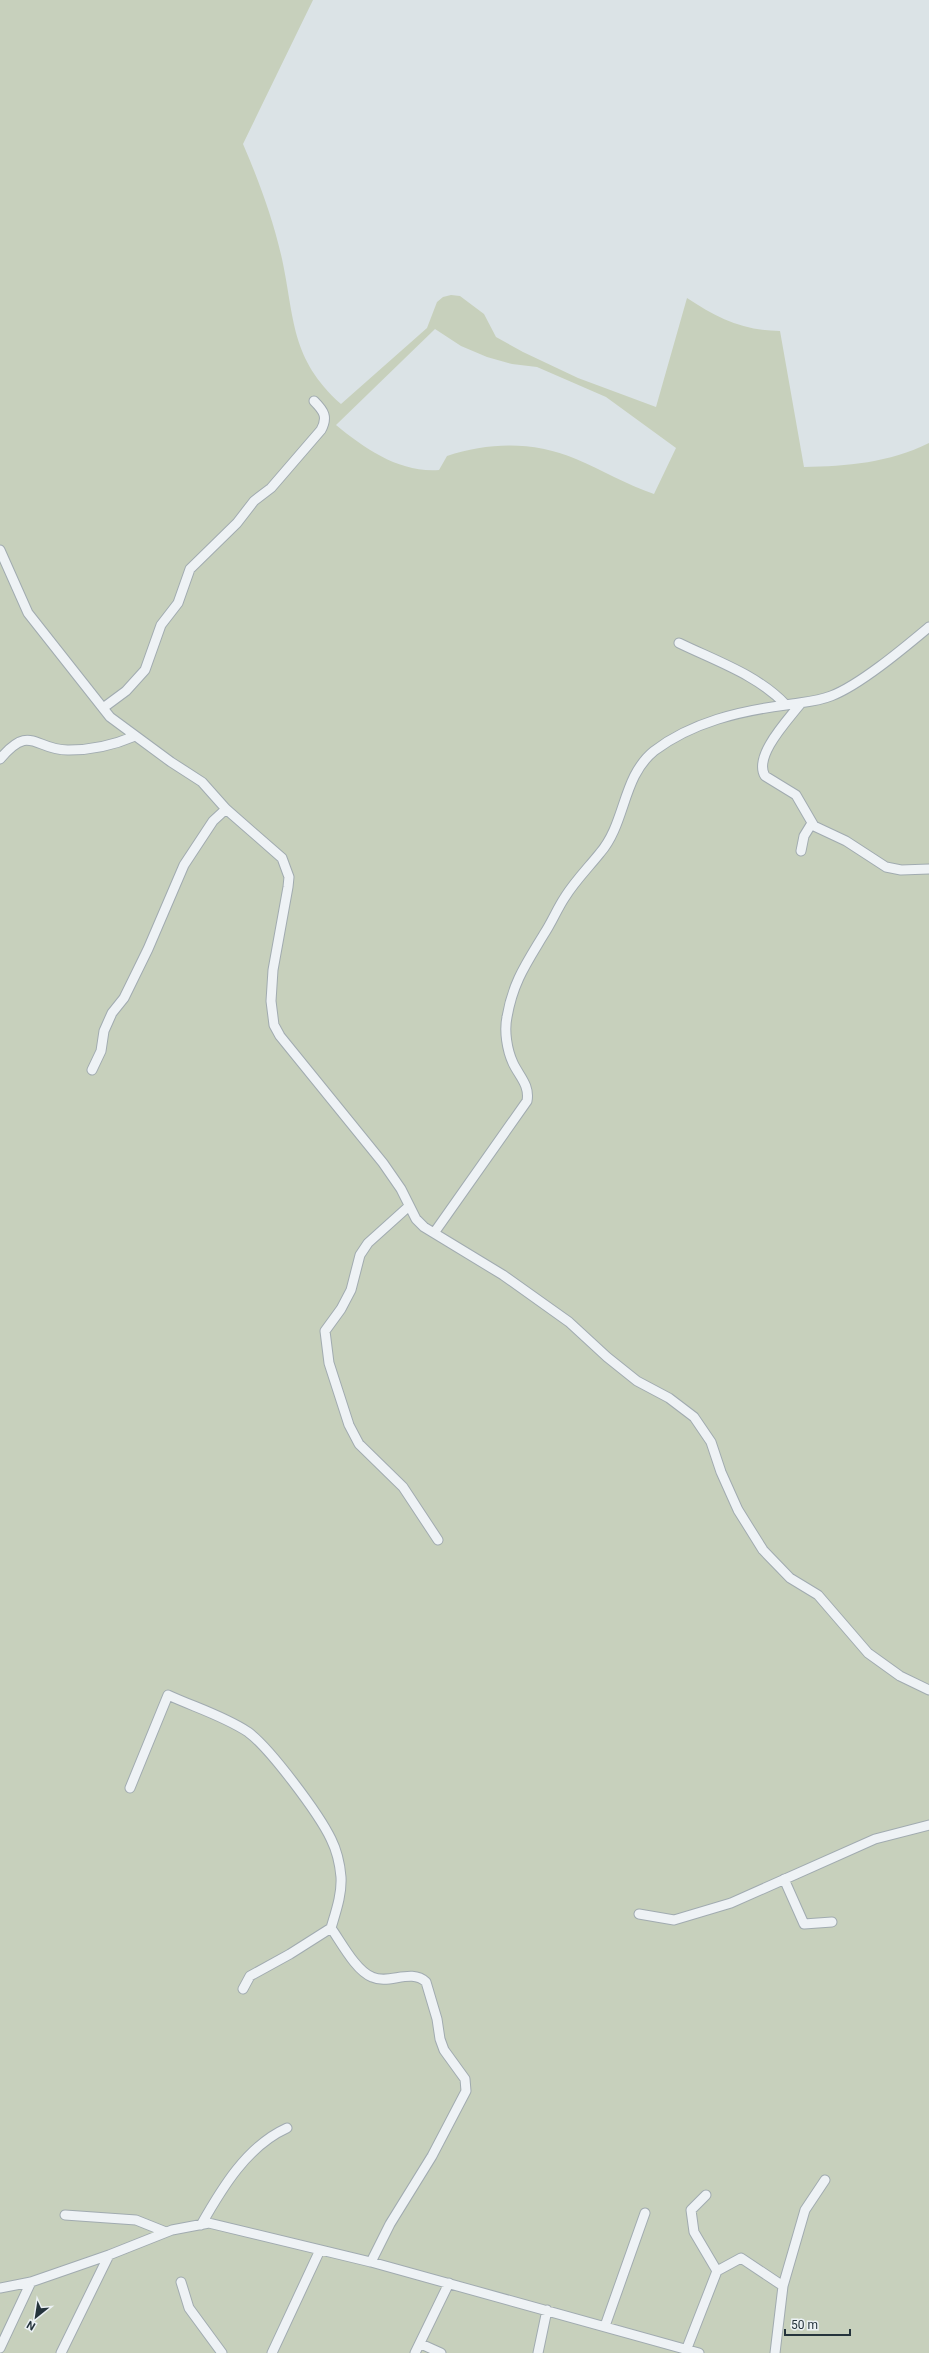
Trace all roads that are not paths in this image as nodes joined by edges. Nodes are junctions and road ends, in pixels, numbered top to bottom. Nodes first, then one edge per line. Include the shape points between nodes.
1 (314, 401) dead end
2 (0, 550) edge
3 (929, 626) edge
4 (679, 643) dead end
5 (786, 704) junction
6 (801, 704) junction
7 (103, 708) junction
8 (135, 736) junction
9 (0, 759) edge
10 (226, 809) junction
11 (812, 823) junction
12 (801, 852) dead end
13 (929, 869) edge
14 (92, 1070) dead end
15 (408, 1207) junction
16 (434, 1233) junction
17 (438, 1540) dead end
18 (929, 1690) edge
19 (130, 1788) dead end
20 (929, 1825) edge
21 (784, 1879) junction
22 (639, 1914) dead end
23 (832, 1922) dead end
24 (331, 1928) junction
25 (243, 1989) dead end
26 (287, 2128) dead end
27 (825, 2180) dead end
28 (706, 2195) dead end
29 (645, 2213) dead end
30 (65, 2215) dead end
31 (201, 2225) junction
32 (166, 2232) junction
33 (320, 2250) junction
34 (109, 2255) junction
35 (371, 2262) junction
36 (717, 2271) junction
37 (31, 2282) junction
38 (182, 2282) dead end
39 (449, 2283) junction
40 (783, 2286) junction
41 (0, 2288) edge
42 (547, 2310) junction
43 (604, 2326) junction
44 (421, 2344) junction
45 (0, 2348) edge
46 (687, 2348) junction
47 (220, 2352) edge
48 (61, 2353) edge
49 (272, 2353) edge
50 (415, 2353) edge
51 (441, 2353) edge
52 (538, 2353) edge
53 (699, 2353) edge
54 (775, 2353) edge

1 - 7 street via 325,413 325,422 321,430 271,488 254,501 232,528 190,569 178,603 161,625 145,670 126,691
2 - 7 street via 28,613
3 - 6 street via 881,664 839,692
4 - 5 street via 757,681 773,691
5 - 6 street
5 - 16 street via 718,718 693,728 653,752 637,771 608,845 581,874 565,897 525,964 513,992 506,1019 507,1041 513,1062 527,1087 527,1101
6 - 11 street via 765,752 761,767 769,780 796,794
7 - 8 street via 110,717
8 - 9 street via 106,745 67,750 51,748 33,740 24,740 16,743
8 - 10 street via 202,782
10 - 14 street via 213,821 184,866 148,949 124,998 112,1013 104,1031 101,1051
10 - 15 street via 274,851 286,867 288,887 273,970 271,1013 274,1025 280,1036 383,1163 401,1190
11 - 12 street via 804,836
11 - 13 street via 846,840 886,867 901,870
15 - 16 street via 416,1219
15 - 17 street via 364,1249 351,1290 326,1331 329,1364 349,1425 359,1444 403,1487
16 - 18 street via 503,1275 563,1317 637,1381 669,1398 694,1417 711,1442 738,1510 763,1550 790,1578 818,1595 868,1653 900,1676
19 - 24 street via 168,1695 247,1732 260,1742 278,1764 322,1825 333,1845 340,1868 341,1886
20 - 21 street via 875,1839
21 - 22 street via 731,1903 674,1920
21 - 23 street via 804,1924
24 - 25 street via 250,1976
24 - 35 street via 346,1952 372,1977 387,1980 412,1976 426,1982 444,2050 459,2070 466,2085 464,2097 432,2156 390,2224
26 - 31 street via 271,2135 257,2146 218,2195
27 - 40 street via 805,2210
28 - 36 street via 691,2210 694,2232
29 - 43 street
30 - 32 street via 136,2220
31 - 32 street
31 - 33 street via 209,2223
32 - 34 street
33 - 35 street
33 - 49 street
34 - 37 street
34 - 48 street
35 - 39 street
36 - 40 street via 741,2258
36 - 46 street
37 - 41 street
37 - 45 street
38 - 47 street via 189,2308
39 - 42 street
39 - 44 street
40 - 54 street
42 - 43 street
42 - 52 street
43 - 46 street
44 - 50 street
44 - 51 street
46 - 53 street

